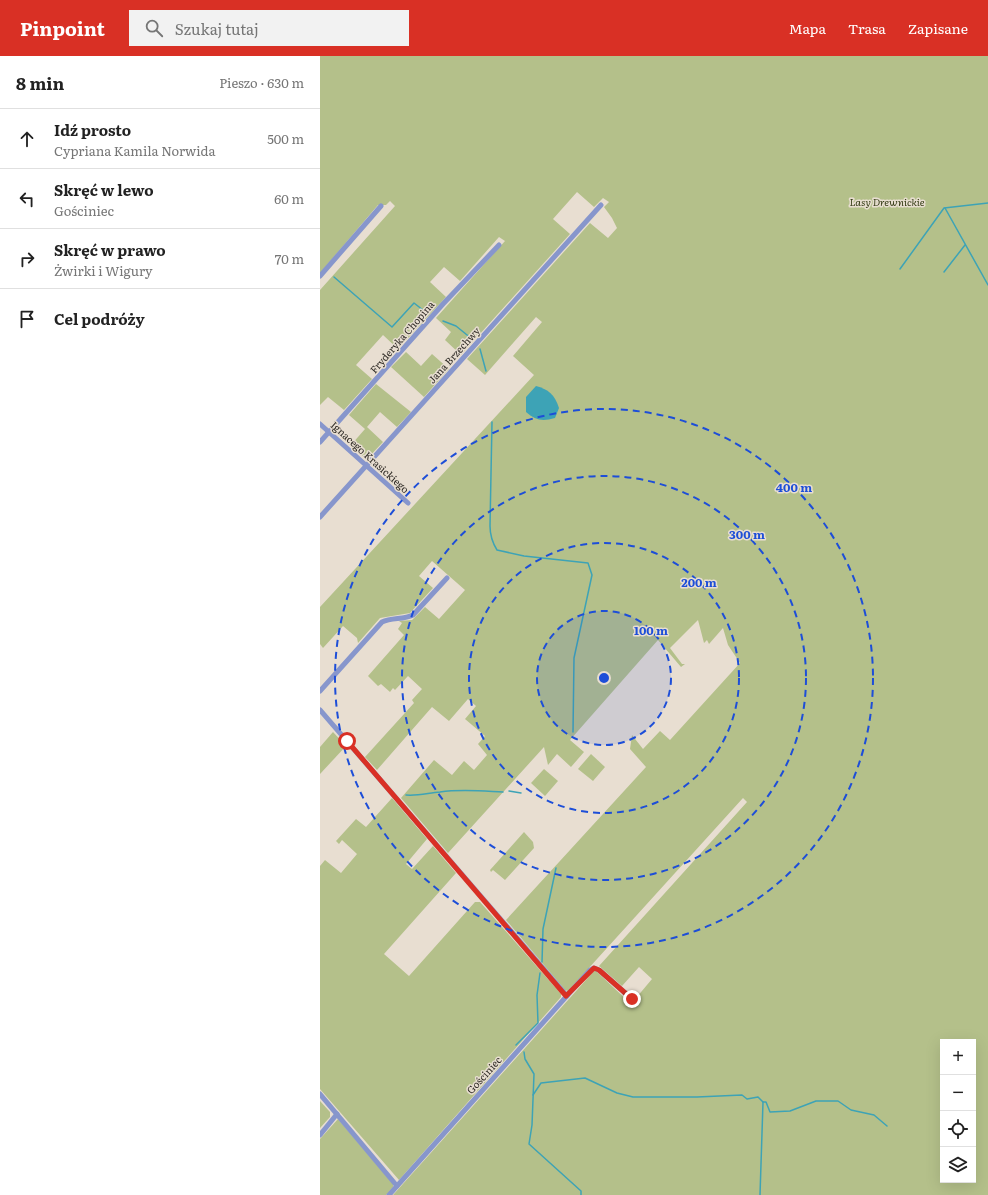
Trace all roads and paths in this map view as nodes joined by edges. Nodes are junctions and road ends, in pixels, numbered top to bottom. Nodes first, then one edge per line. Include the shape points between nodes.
1 (601, 205) dead end
2 (381, 206) dead end
3 (499, 245) dead end
4 (320, 276) edge
5 (320, 424) edge
6 (329, 432) junction
7 (320, 442) edge
8 (365, 466) junction
9 (408, 503) dead end
10 (320, 517) edge
11 (447, 578) dead end
12 (320, 691) edge
13 (320, 710) edge
14 (566, 996) junction
15 (632, 999) dead end
16 (320, 1094) edge
17 (337, 1114) junction
18 (320, 1135) edge
19 (397, 1186) junction
20 (389, 1195) edge

1 - 8 street, Jana Brzechwy
2 - 4 street
3 - 6 street, Fryderyka Chopina
5 - 6 street, Ignacego Krasickiego
6 - 7 street, Fryderyka Chopina
6 - 8 street, Ignacego Krasickiego
8 - 9 street, Ignacego Krasickiego
8 - 10 street, Jana Brzechwy
11 - 12 street via 413,615 382,622
13 - 14 street
14 - 15 street, Gościniec via 594,968
14 - 19 street, Gościniec
16 - 17 street
17 - 18 street
17 - 19 street
19 - 20 street, Gościniec

